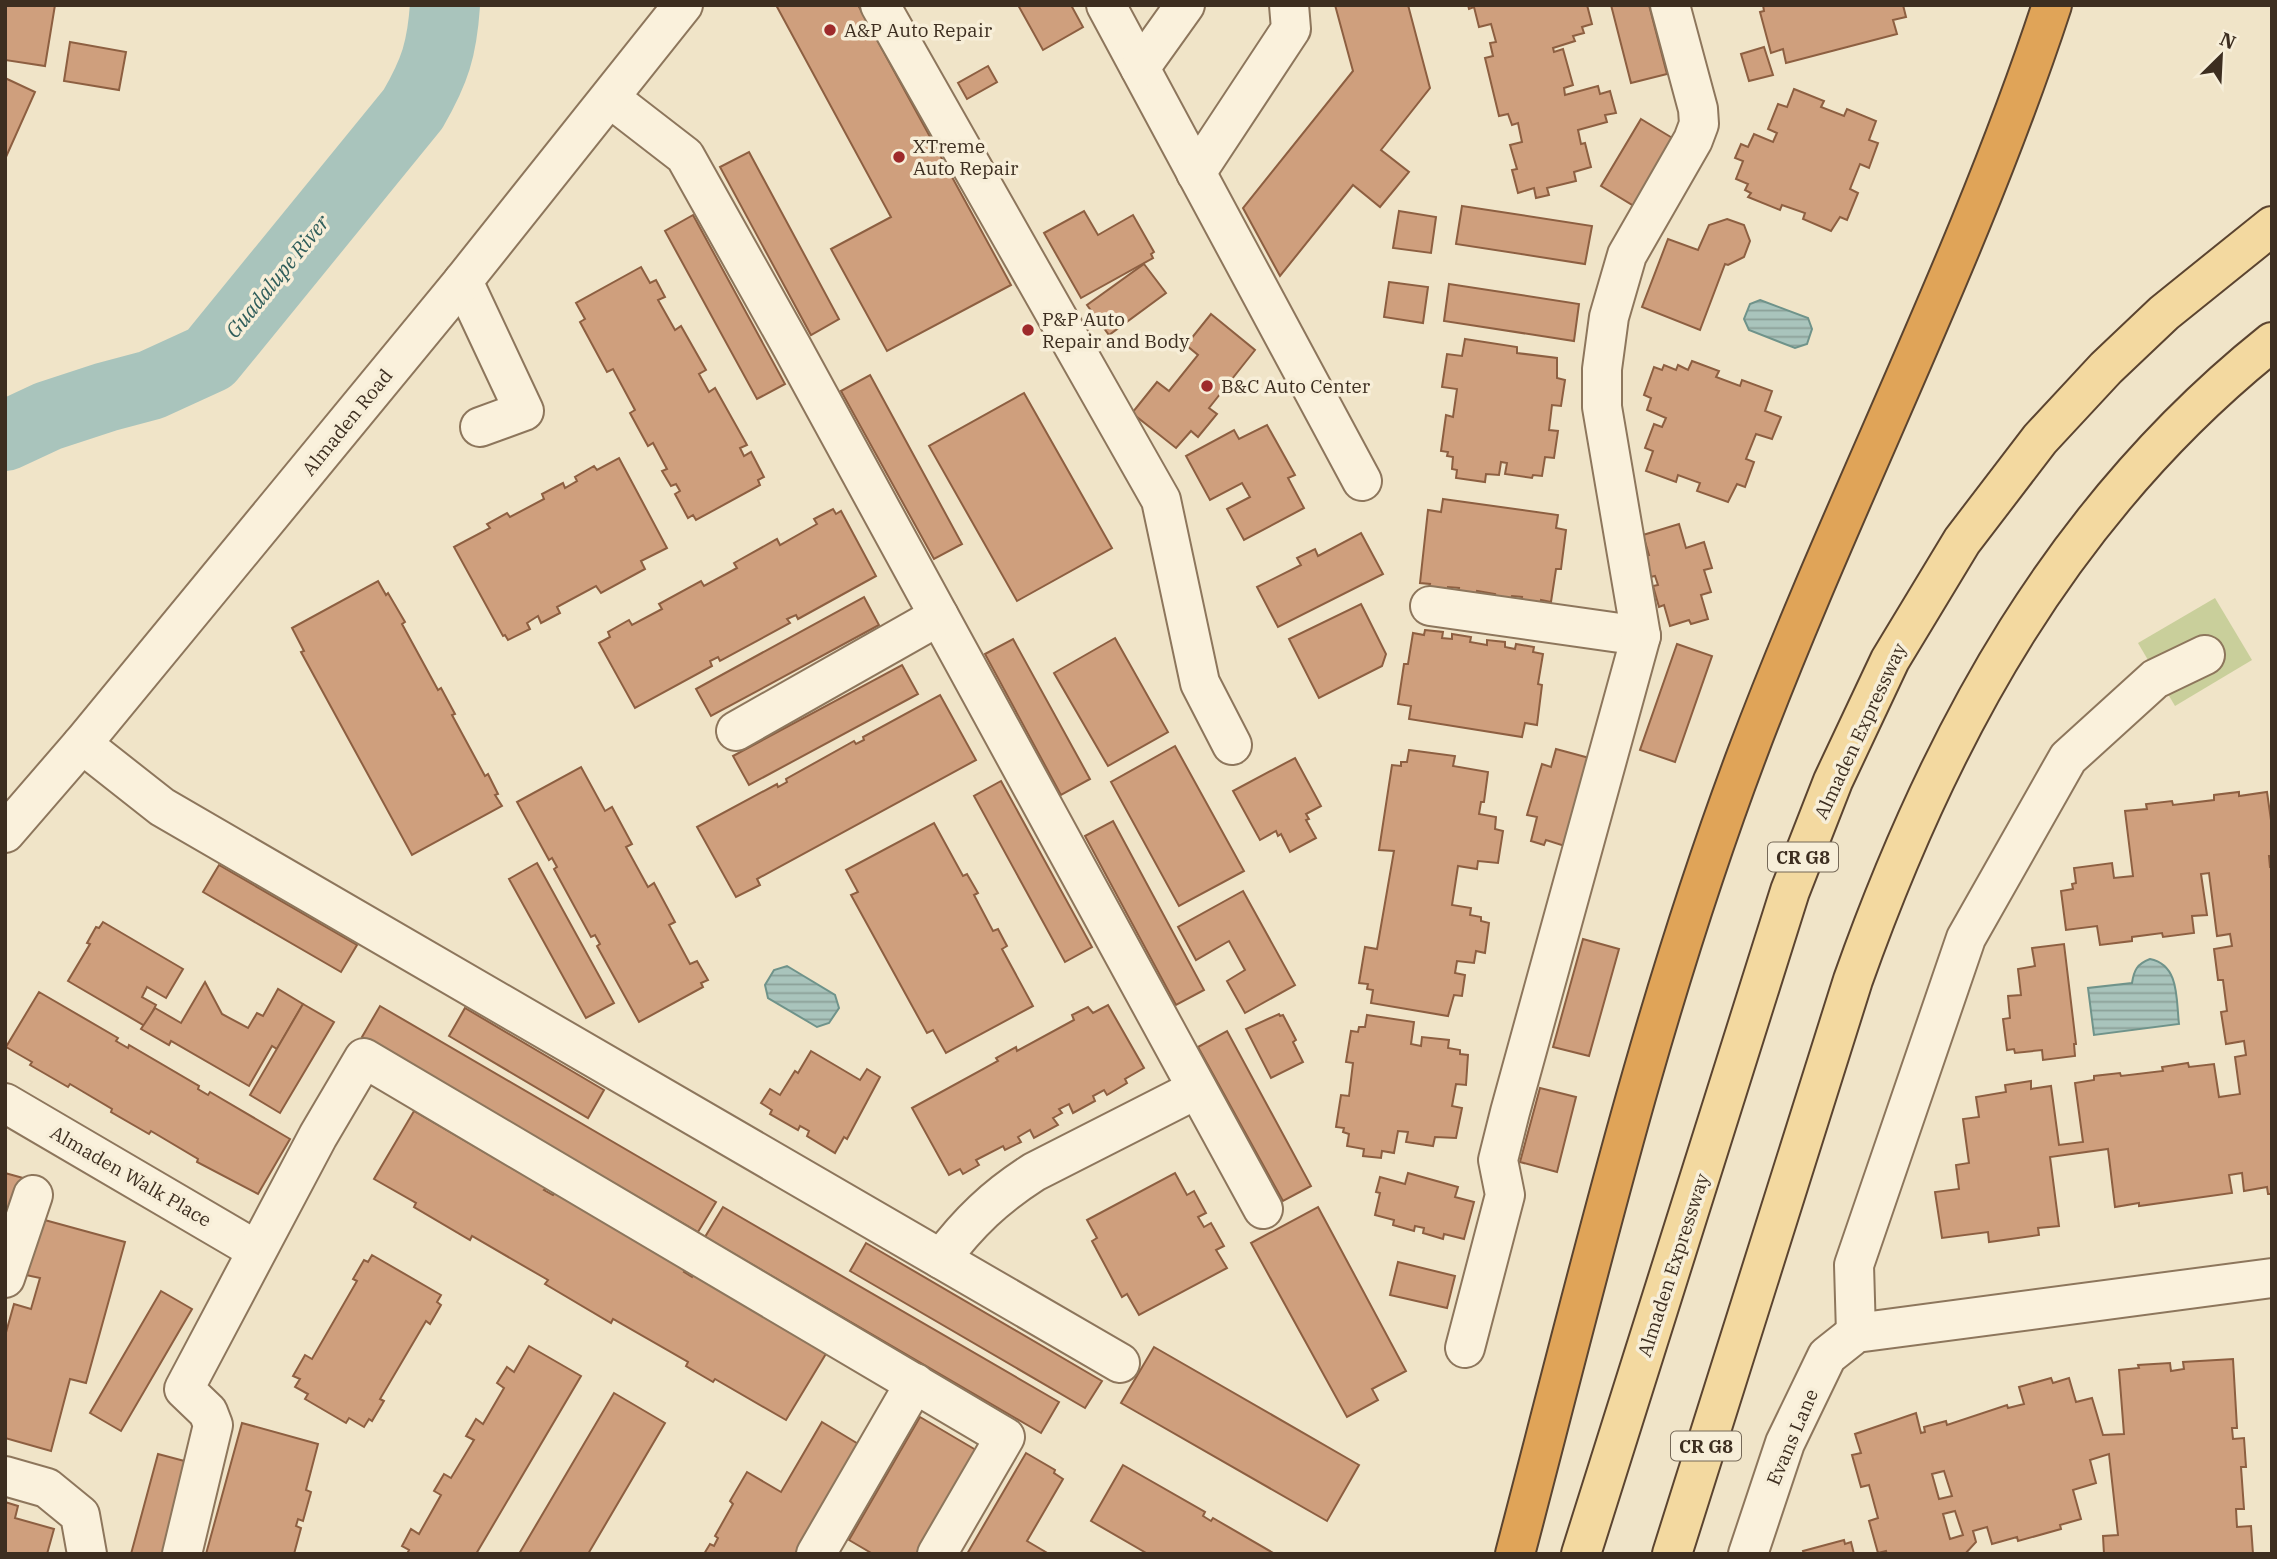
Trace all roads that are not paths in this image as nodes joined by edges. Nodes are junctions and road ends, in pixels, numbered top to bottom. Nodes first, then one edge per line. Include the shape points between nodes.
1 (683, 5) edge
2 (880, 5) edge
3 (1106, 5) edge
4 (1185, 5) edge
5 (1289, 5) edge
6 (1670, 5) edge
7 (2052, 5) edge
8 (1140, 68) junction
9 (610, 98) junction
10 (1196, 173) junction
11 (2272, 226) edge
12 (463, 281) junction
13 (2272, 342) edge
14 (480, 427) dead end
15 (1362, 481) dead end
16 (1430, 606) dead end
17 (939, 616) junction
18 (1641, 636) junction
19 (2205, 655) dead end
20 (736, 731) dead end
21 (82, 744) junction
22 (1232, 745) dead end
23 (5, 833) edge
24 (1198, 1089) junction
25 (5, 1103) edge
26 (33, 1195) dead end
27 (1263, 1209) dead end
28 (256, 1250) junction
29 (941, 1259) junction
30 (5, 1278) edge
31 (2272, 1278) edge
32 (1856, 1334) junction
33 (1465, 1348) dead end
34 (1120, 1363) dead end
35 (915, 1384) junction
36 (5, 1476) edge
37 (87, 1554) edge
38 (182, 1554) edge
39 (816, 1554) edge
40 (937, 1554) edge
41 (1515, 1554) edge
42 (1581, 1554) edge
43 (1672, 1554) edge
44 (1748, 1554) edge

1 - 9 street, Almaden Road
2 - 22 street via 1161,500 1200,683
3 - 8 street
4 - 8 street
5 - 10 street via 1291,29
6 - 18 street via 1699,124 1627,255 1609,317 1602,369 1602,407
7 - 41 highway via 1990,180 1794,639 1709,859 1642,1074
8 - 10 street
9 - 12 street, Almaden Road
9 - 17 street via 685,156
10 - 15 street
11 - 42 main road, Almaden Expressway / CR G8 via 2164,313 2040,439 1962,541 1890,660 1833,781 1790,891
12 - 14 street via 524,411
12 - 21 street, Almaden Road
13 - 43 main road, CR G8 via 2154,449 2095,518 2039,595 1948,752 1908,837 1853,980
16 - 18 street
17 - 20 street
17 - 24 street
18 - 33 street via 1498,1160 1505,1195
19 - 32 street via 2155,679 2068,758 1966,939 1854,1265
21 - 23 street, Almaden Road
21 - 29 street via 162,807
24 - 27 street
24 - 29 street via 1014,1185 974,1217
25 - 28 street, Almaden Walk Place
26 - 30 street
28 - 35 street via 364,1058
28 - 38 street via 184,1389 208,1412 213,1425
29 - 34 street
31 - 32 street
32 - 44 street, Evans Lane via 1827,1356 1785,1443
35 - 39 street
35 - 40 street via 1005,1437
36 - 37 street via 47,1488 80,1515

